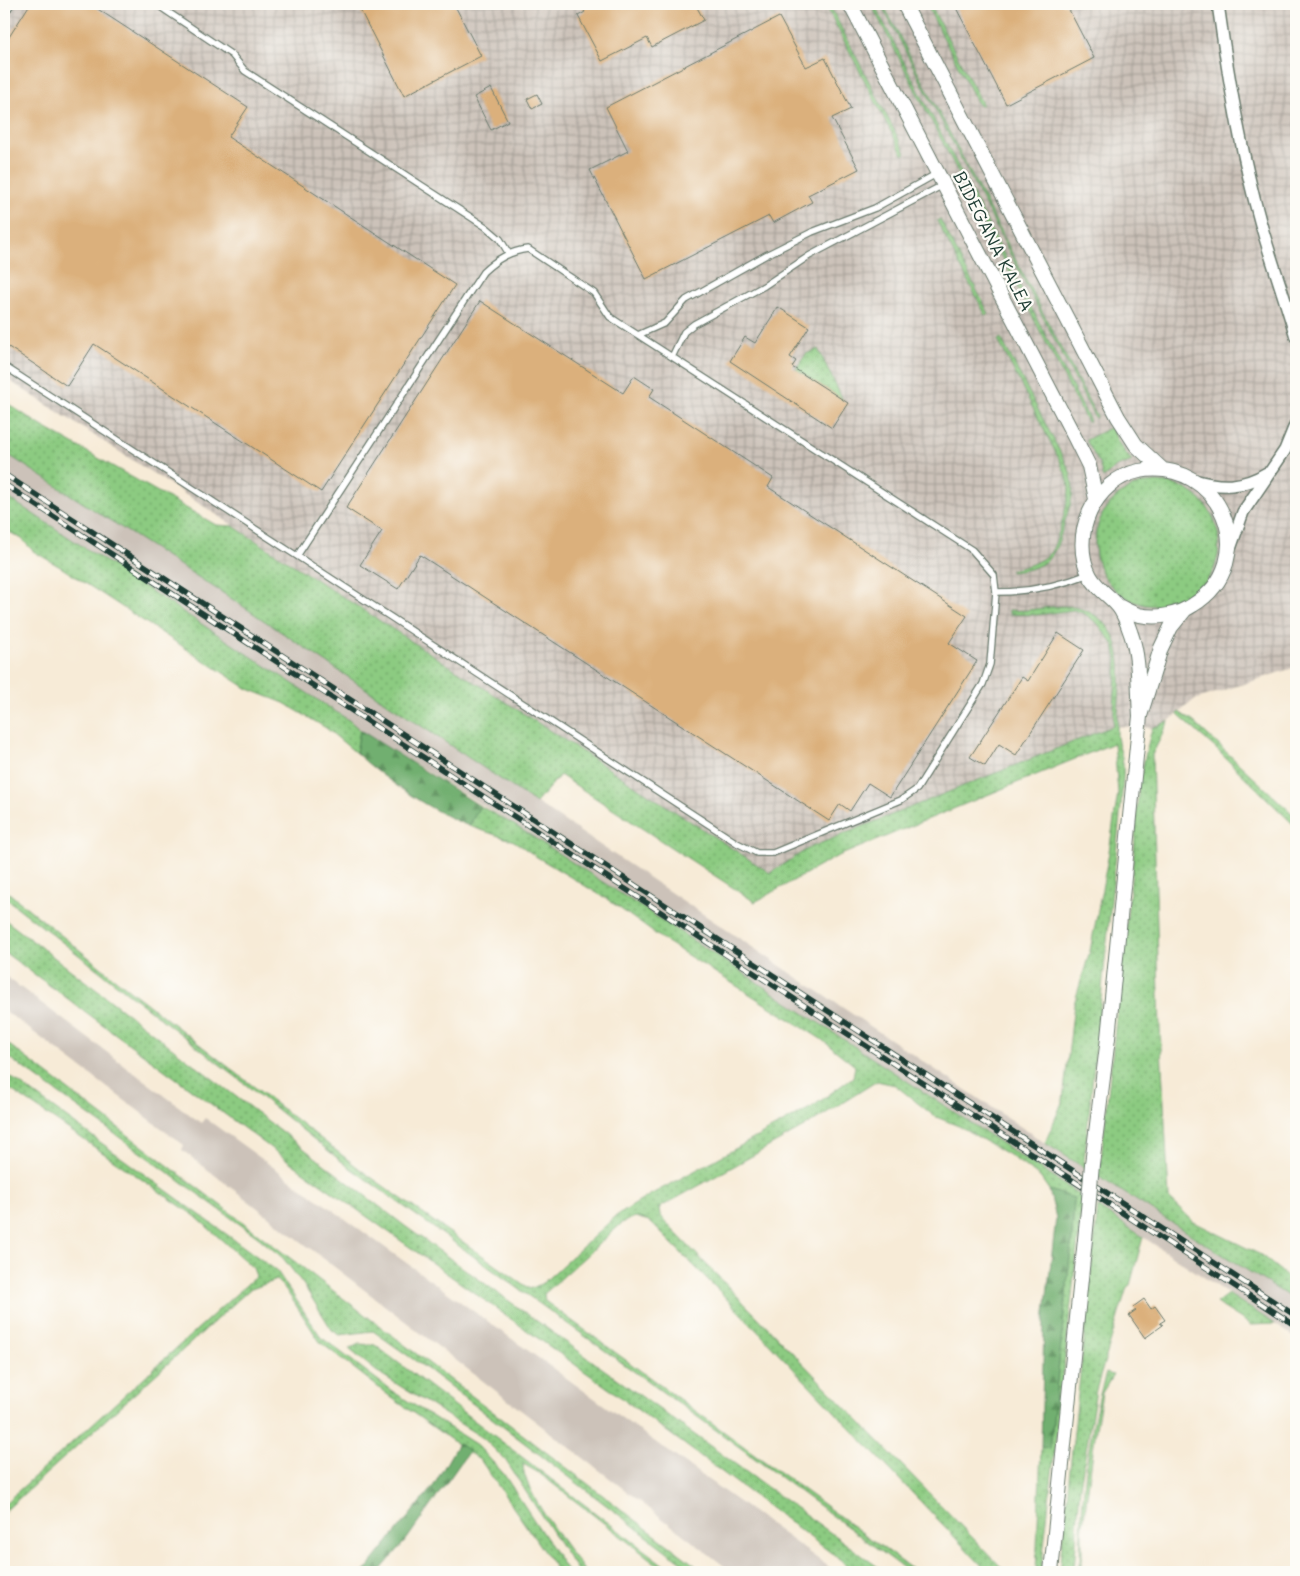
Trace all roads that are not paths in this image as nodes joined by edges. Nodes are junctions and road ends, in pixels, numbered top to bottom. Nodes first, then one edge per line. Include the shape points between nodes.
1 (11, 4) edge
2 (156, 4) edge
3 (850, 4) edge
4 (904, 4) edge
5 (1218, 4) edge
6 (4, 15) edge
7 (941, 179) junction
8 (508, 254) junction
9 (638, 335) junction
10 (1296, 337) edge
11 (672, 357) junction
12 (4, 366) edge
13 (1296, 423) edge
14 (1163, 470) junction
15 (1271, 471) junction
16 (1192, 479) junction
17 (1096, 500) junction
18 (1229, 553) junction
19 (297, 556) junction
20 (1089, 574) junction
21 (996, 592) junction
22 (1118, 606) junction
23 (1184, 611) junction
24 (1140, 716) junction
25 (1051, 1572) edge

1 - 6 lane
2 - 8 lane via 232,55 245,71 486,227 500,239
3 - 7 street, BIDEGANA KALEA
4 - 14 street, BIDEGANA KALEA via 1118,417 1136,445
5 - 10 street via 1248,172
7 - 9 lane via 812,232 766,255 686,300 665,323
7 - 11 lane via 764,286 705,317 684,332
7 - 17 street, BIDEGANA KALEA via 1089,466
8 - 9 lane via 528,248 594,292 610,317
8 - 19 lane via 484,272
9 - 11 lane
11 - 21 lane via 972,550 994,575
12 - 19 lane
13 - 15 street via 1286,450
14 - 16 street
14 - 17 street via 1138,472 1115,482
15 - 16 street via 1254,481 1234,486 1215,486
15 - 18 street via 1243,512
16 - 18 street via 1218,503 1229,535
17 - 20 street via 1087,517 1083,536
18 - 23 street via 1221,577 1206,598
19 - 21 lane via 757,853 774,853 814,838 901,800 917,789 983,684 990,664
20 - 21 lane via 1046,588
20 - 22 street
22 - 23 street via 1139,615 1162,616
22 - 24 street via 1136,653
23 - 24 street via 1171,627 1161,648
24 - 25 street, bridge

